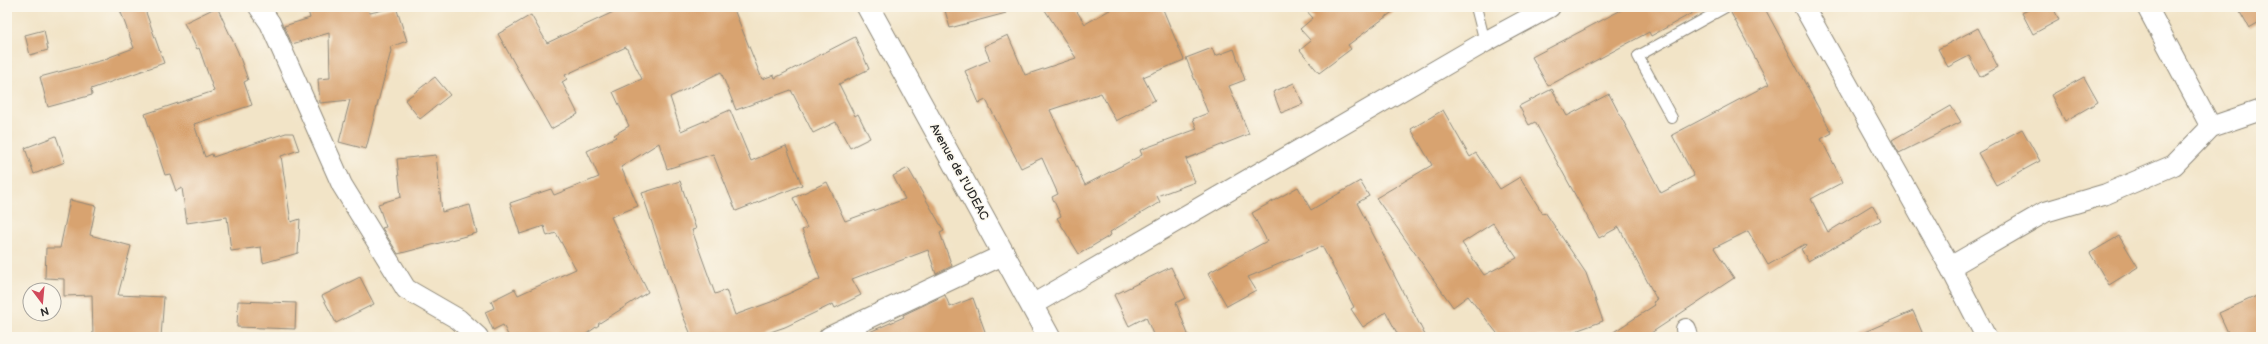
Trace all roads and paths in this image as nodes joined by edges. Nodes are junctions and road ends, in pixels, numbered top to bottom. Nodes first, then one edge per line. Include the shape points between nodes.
1 (259, 7) edge
2 (868, 7) edge
3 (1476, 7) edge
4 (1550, 7) edge
5 (1726, 7) edge
6 (1804, 7) edge
7 (2146, 7) edge
8 (1485, 42) junction
9 (2261, 110) edge
10 (1672, 118) dead end
11 (2211, 127) junction
12 (1005, 254) junction
13 (1950, 267) junction
14 (1032, 306) junction
15 (478, 337) edge
16 (829, 337) edge
17 (1049, 337) edge
18 (1986, 337) edge

1 - 15 street via 270,23 342,185 406,289 458,319
2 - 12 main road, Avenue de I'UDEAC
3 - 8 lane
4 - 8 street
5 - 10 lane via 1638,56
6 - 13 street
7 - 11 street
8 - 14 street
9 - 11 street
11 - 13 street via 2174,165 2106,194 2045,212
12 - 14 main road, Avenue de I'UDEAC
12 - 16 street
13 - 18 street
14 - 17 main road, Avenue de I'UDEAC

